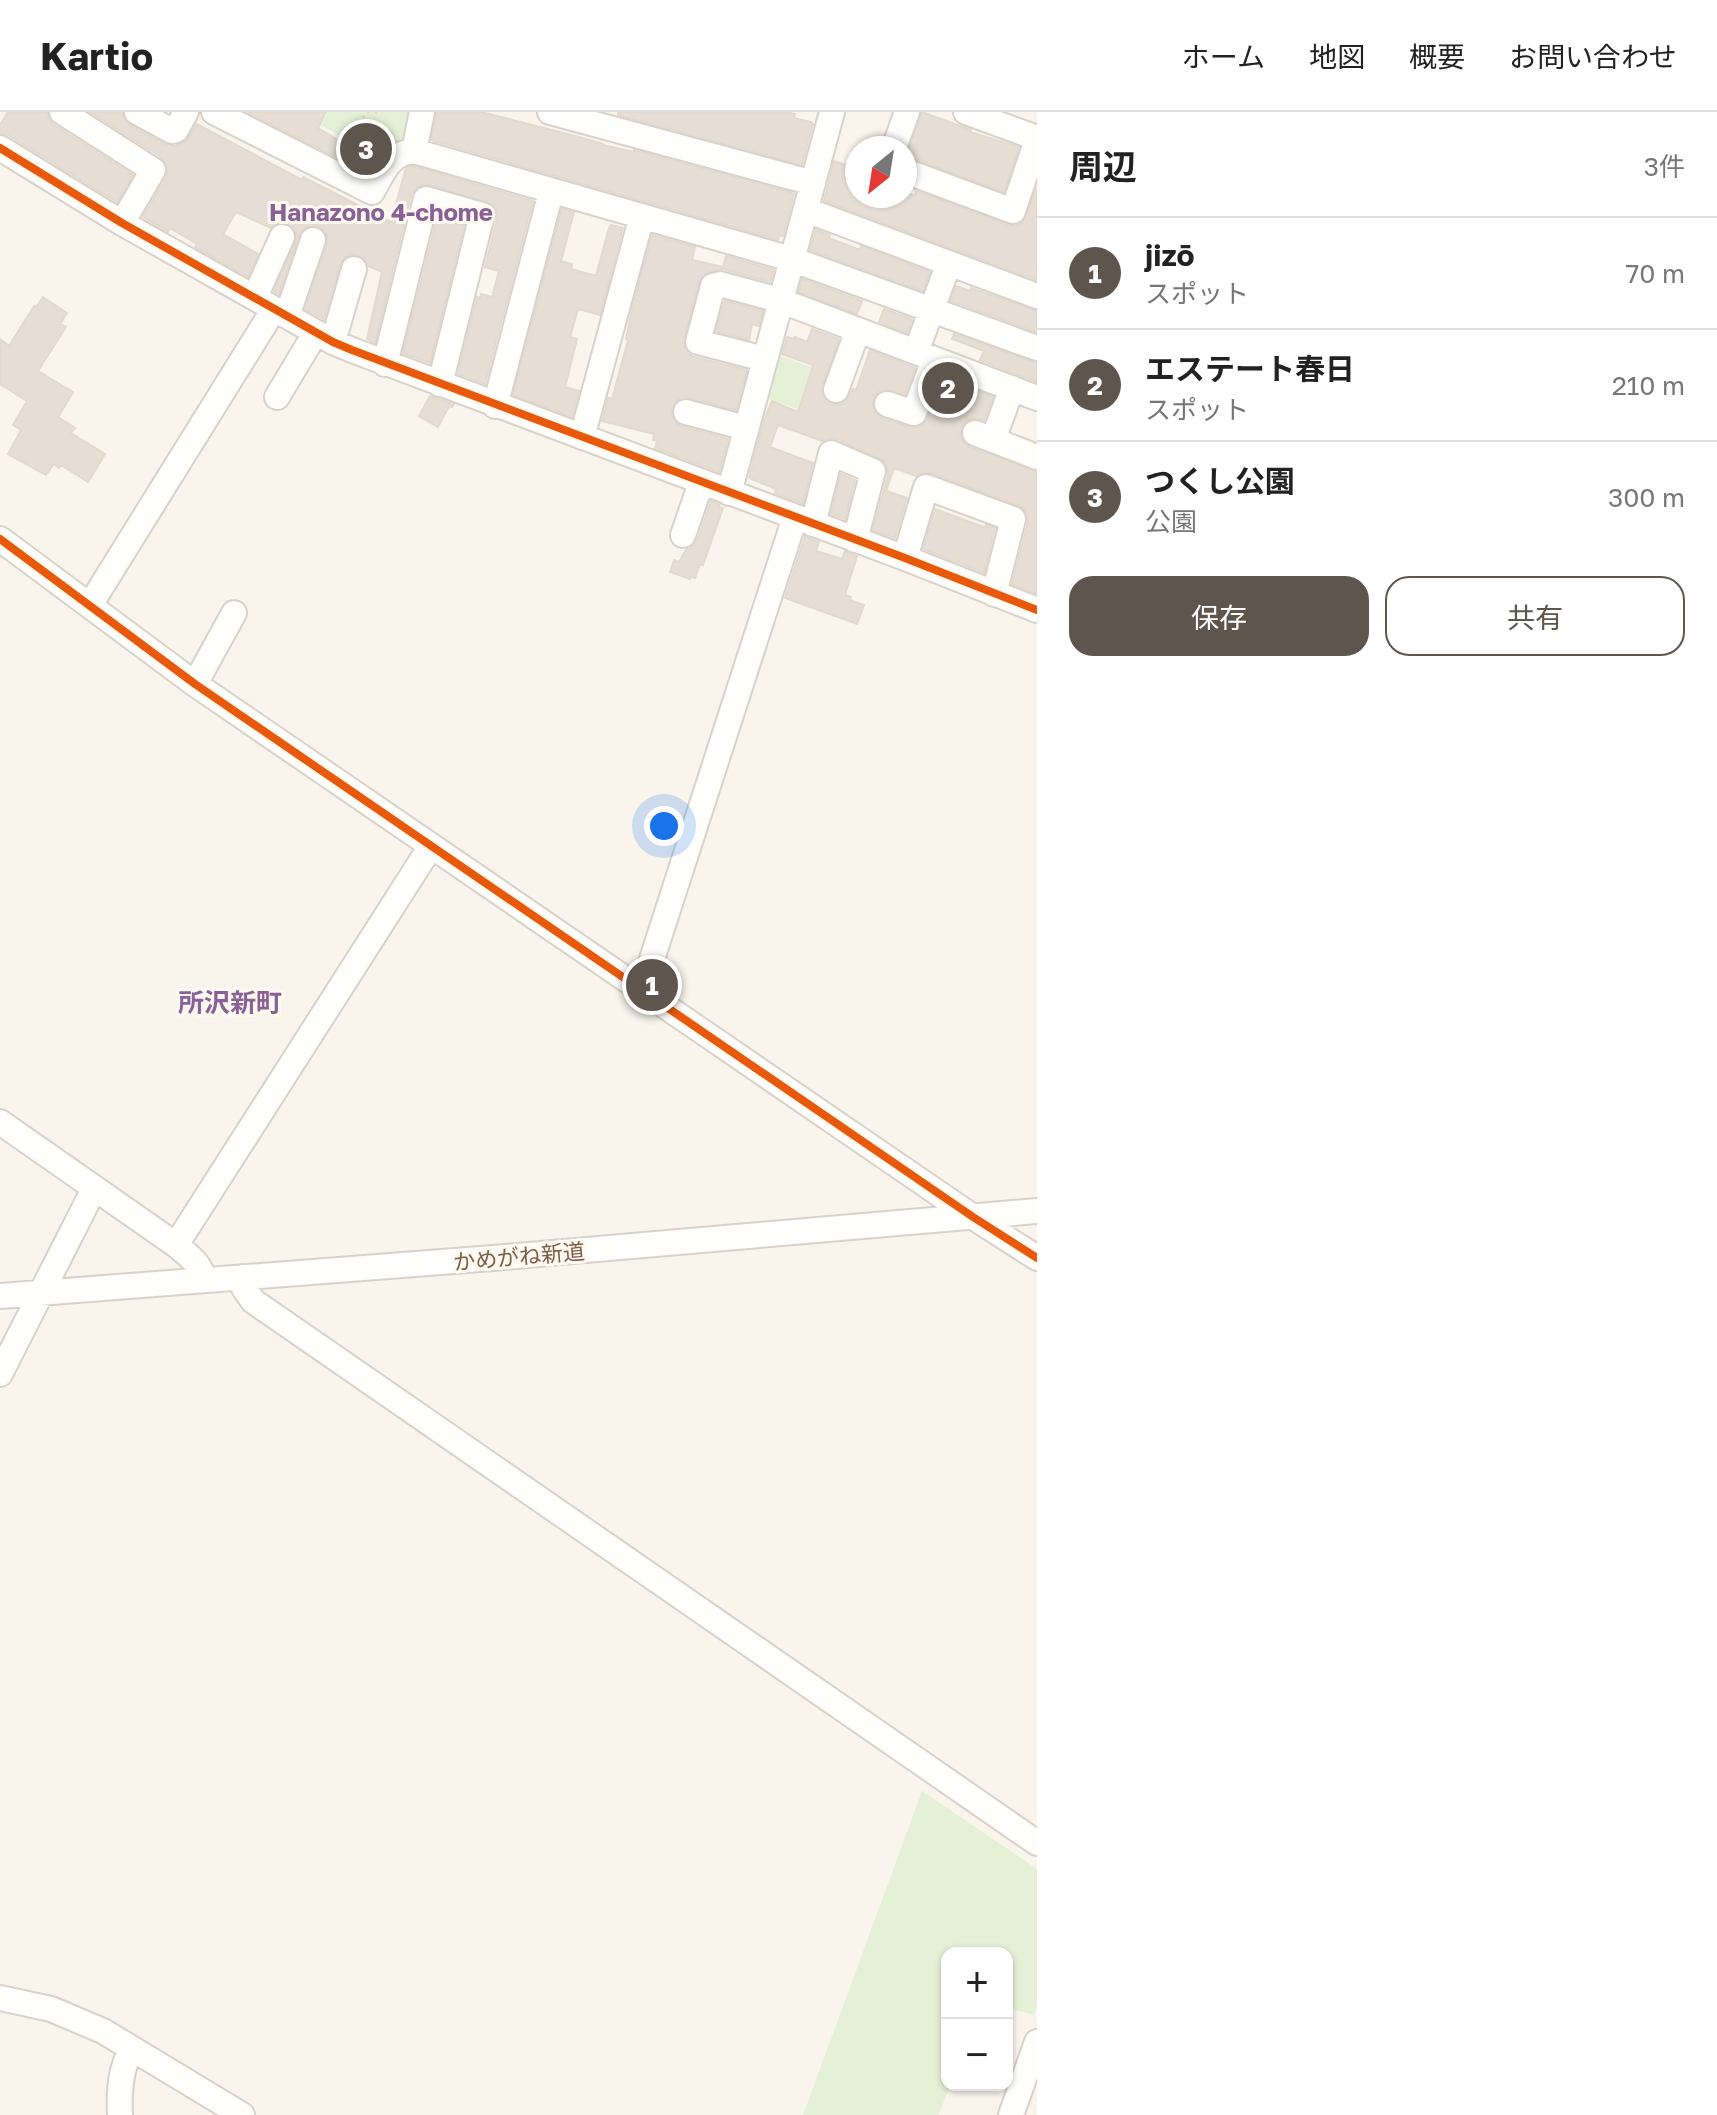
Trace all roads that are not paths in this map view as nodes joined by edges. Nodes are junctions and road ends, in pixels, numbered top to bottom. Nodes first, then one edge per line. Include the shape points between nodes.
1 (62, 112) edge
2 (137, 112) edge
3 (186, 112) edge
4 (214, 112) edge
5 (422, 112) edge
6 (550, 112) edge
7 (832, 112) edge
8 (907, 112) edge
9 (966, 112) edge
10 (94, 120) edge
11 (898, 136) edge
12 (1037, 139) edge
13 (0, 148) edge
14 (414, 151) junction
15 (917, 175) edge
16 (813, 183) junction
17 (551, 192) junction
18 (806, 210) junction
19 (642, 216) junction
20 (122, 223) junction
21 (282, 237) dead end
22 (313, 240) dead end
23 (791, 259) junction
24 (949, 263) junction
25 (354, 269) dead end
26 (1037, 296) edge
27 (779, 300) junction
28 (272, 307) junction
29 (933, 309) junction
30 (858, 330) junction
31 (324, 337) junction
32 (1037, 348) edge
33 (925, 356) junction
34 (764, 359) junction
35 (385, 364) junction
36 (440, 384) junction
37 (1012, 388) junction
38 (836, 390) dead end
39 (277, 397) dead end
40 (1037, 398) edge
41 (887, 404) dead end
42 (495, 406) junction
43 (686, 412) dead end
44 (746, 428) junction
45 (582, 437) junction
46 (1037, 457) edge
47 (701, 483) junction
48 (729, 493) junction
49 (804, 520) junction
50 (683, 535) dead end
51 (0, 539) edge
52 (855, 540) junction
53 (905, 558) junction
54 (994, 594) junction
55 (90, 605) junction
56 (1037, 610) edge
57 (234, 613) dead end
58 (195, 684) junction
59 (431, 846) junction
60 (642, 990) junction
61 (0, 1122) edge
62 (94, 1189) junction
63 (1037, 1211) edge
64 (973, 1217) junction
65 (176, 1245) junction
66 (1037, 1258) edge
67 (242, 1277) junction
68 (204, 1279) junction
69 (40, 1294) junction
70 (0, 1296) edge
71 (0, 1374) edge
72 (1037, 1843) edge
73 (0, 1998) edge
74 (1037, 2042) edge
75 (132, 2049) junction
76 (120, 2115) edge
77 (242, 2115) edge
78 (1011, 2115) edge

1 - 10 street
2 - 3 street via 172,131
4 - 14 street via 372,192 391,159
5 - 14 street
6 - 16 street
7 - 16 street
8 - 11 street
9 - 12 street
10 - 20 street via 153,170
12 - 15 street via 1013,211
13 - 20 street
14 - 17 street
16 - 18 street
17 - 19 street
17 - 42 street
18 - 23 street
18 - 24 street
19 - 23 street
19 - 45 street
20 - 28 street
21 - 28 street
22 - 28 street
23 - 27 street
23 - 29 street
24 - 26 street
24 - 29 street
25 - 31 street
27 - 30 street
27 - 34 street
27 - 34 street via 713,286 698,342
28 - 31 street
28 - 55 street
29 - 32 street
29 - 33 street
30 - 33 street
30 - 38 street
31 - 35 street
31 - 39 street
33 - 37 street
33 - 41 street via 914,413
34 - 44 street
35 - 36 street
35 - 36 street via 426,199 482,215
36 - 42 street
37 - 40 street
37 - 46 street via 984,437
42 - 45 street
43 - 44 street
44 - 48 street
45 - 47 street
47 - 48 street
47 - 50 street
48 - 49 street
49 - 52 street
49 - 52 street via 831,453 873,471
49 - 60 street
51 - 55 street
52 - 53 street
53 - 54 street
53 - 54 street via 926,487 1013,519
54 - 56 street
55 - 58 street
57 - 58 street
58 - 59 street
59 - 60 street
59 - 65 street
60 - 64 street
61 - 62 street
62 - 65 street
62 - 69 street
63 - 64 street, かめがね新道
64 - 66 street
64 - 67 street, かめがね新道
65 - 68 street via 196,1262
67 - 68 street, かめがね新道
67 - 72 street via 253,1301
68 - 69 street, かめがね新道
69 - 70 street, かめがね新道
69 - 71 street
73 - 75 street via 72,2017
74 - 78 street
75 - 76 street via 123,2071
75 - 77 street

